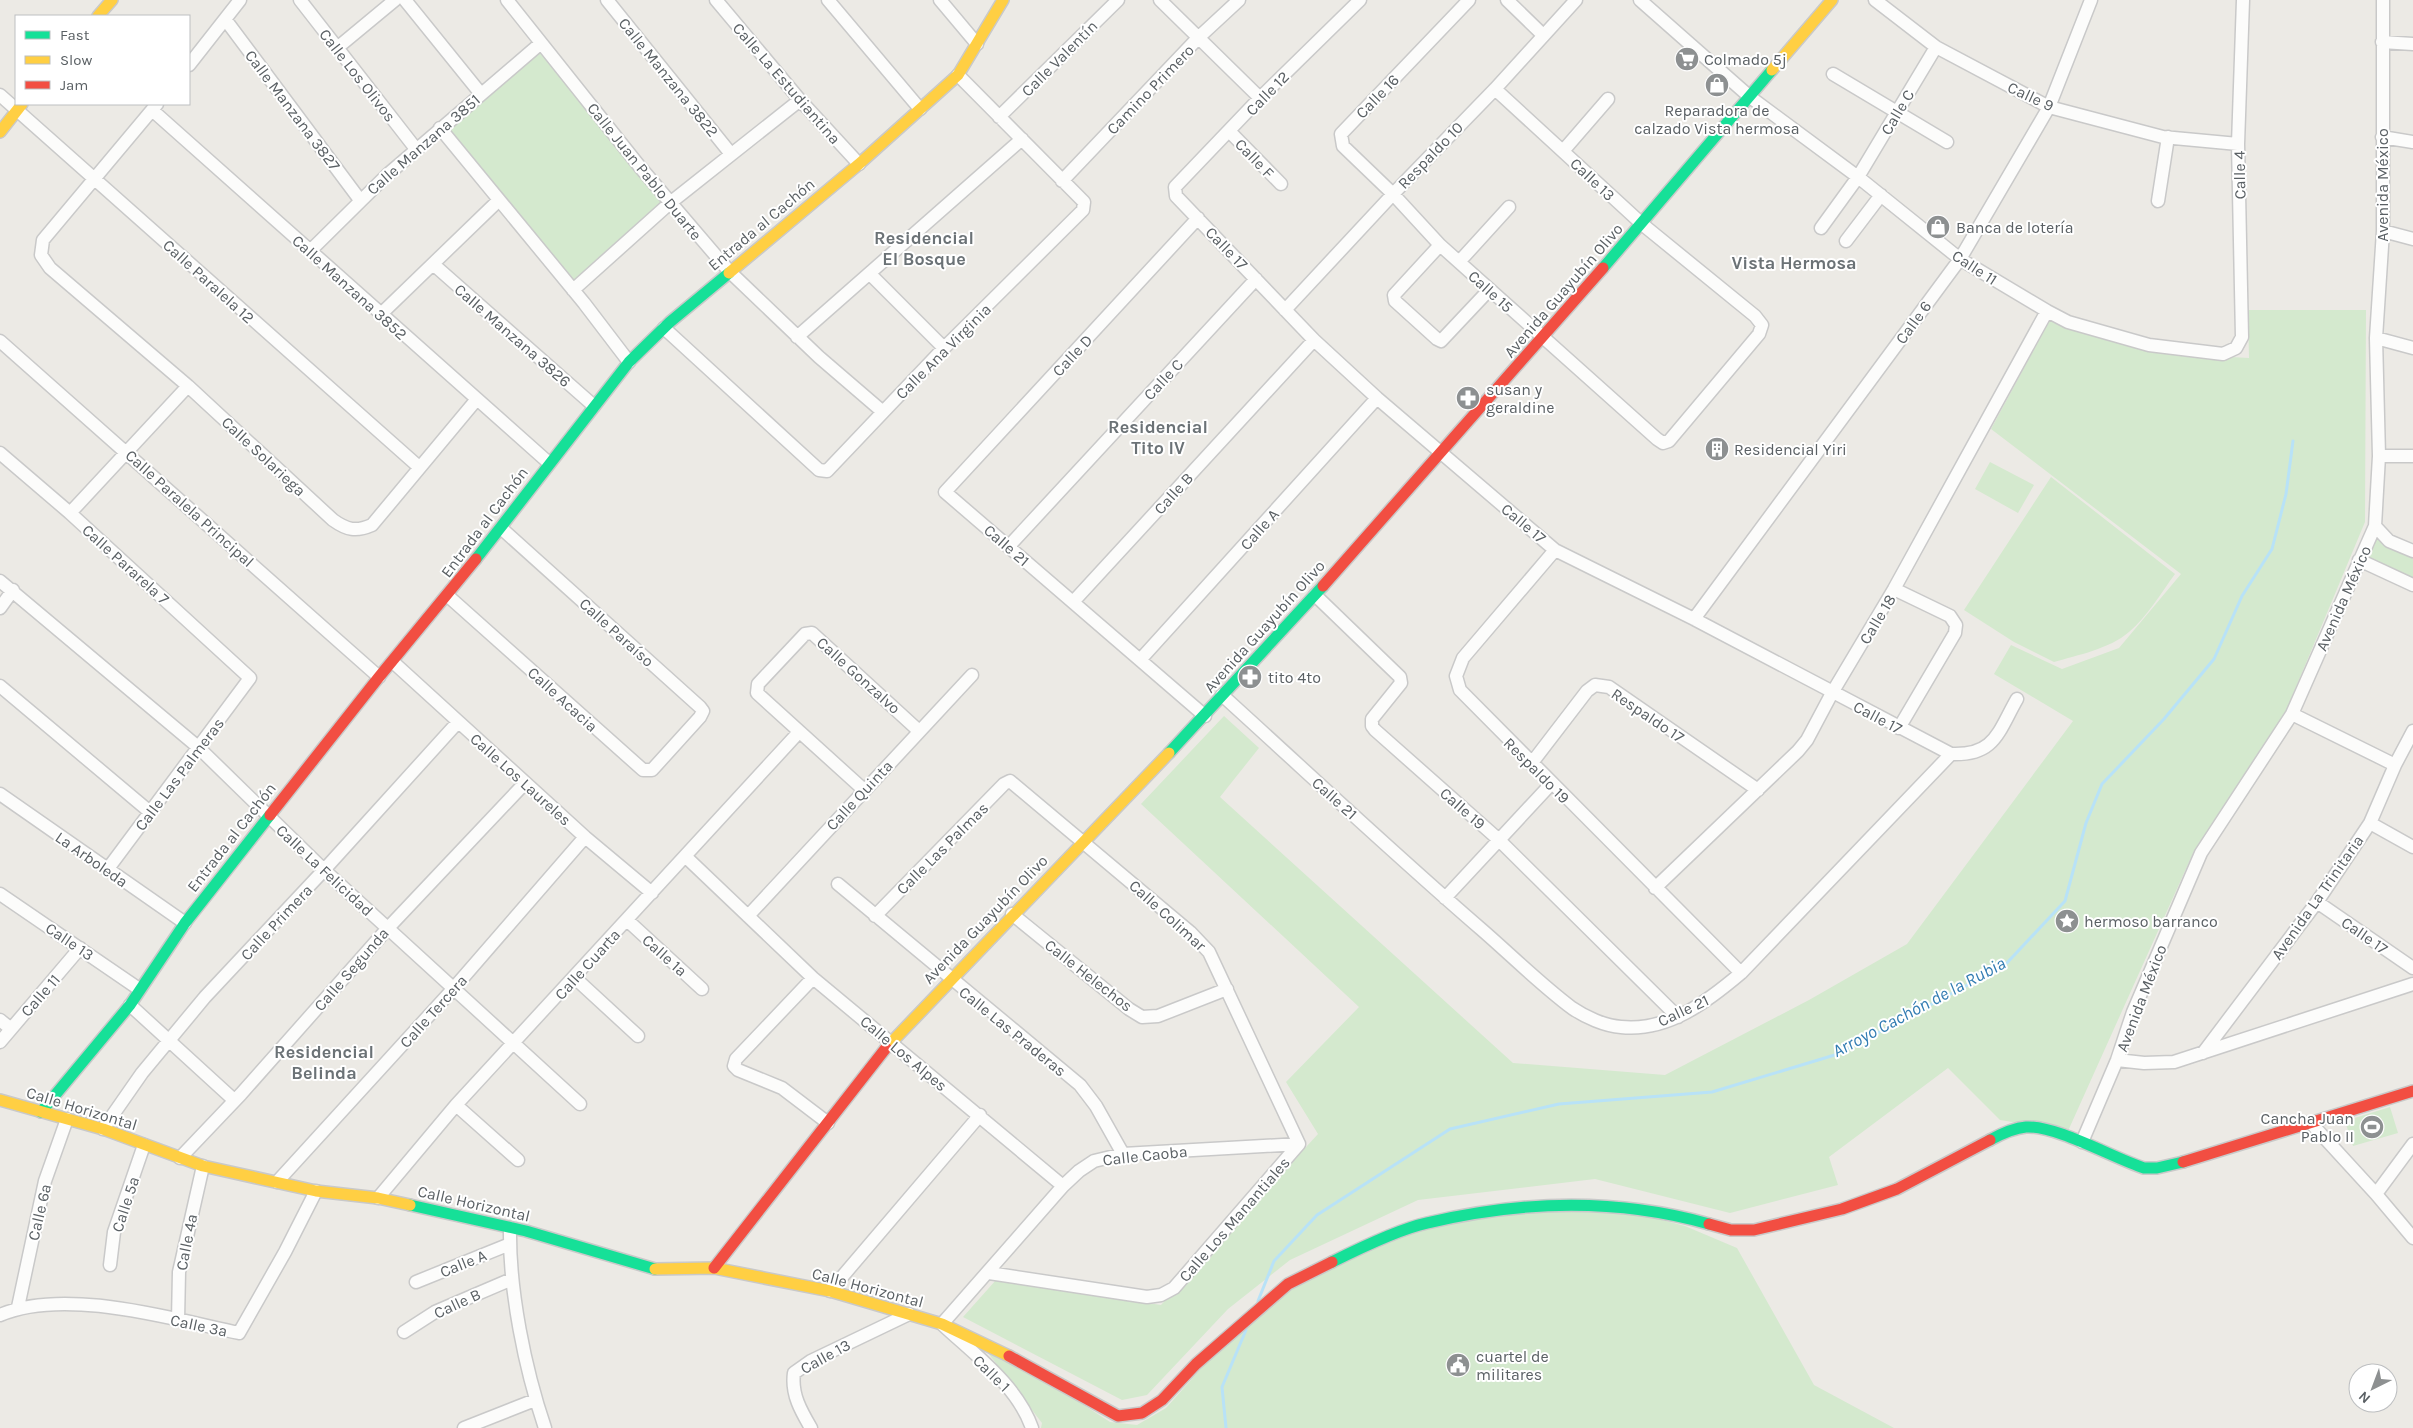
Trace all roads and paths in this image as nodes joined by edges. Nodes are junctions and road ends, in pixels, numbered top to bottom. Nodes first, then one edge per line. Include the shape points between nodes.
1 (112, 0) edge
2 (240, 0) edge
3 (300, 0) edge
4 (394, 0) edge
5 (405, 0) edge
6 (507, 0) edge
7 (607, 0) edge
8 (716, 0) edge
9 (828, 0) edge
10 (940, 0) edge
11 (1003, 0) edge
12 (1118, 0) edge
13 (1160, 0) edge
14 (1239, 0) edge
15 (1360, 0) edge
16 (1470, 0) edge
17 (1507, 0) edge
18 (1576, 0) edge
19 (1640, 0) edge
20 (1832, 0) edge
21 (1875, 0) edge
22 (2091, 0) edge
23 (2243, 0) edge
24 (2383, 0) edge
25 (99, 15) edge
26 (226, 19) junction
27 (1543, 35) junction
28 (1198, 38) junction
29 (2382, 42) junction
30 (541, 43) junction
31 (976, 44) junction
32 (2413, 44) edge
33 (1936, 47) junction
34 (337, 48) junction
35 (190, 63) edge
36 (958, 74) junction
37 (1833, 74) dead end
38 (1495, 89) junction
39 (481, 94) junction
40 (0, 95) edge
41 (1750, 97) junction
42 (1260, 98) junction
43 (1608, 99) dead end
44 (800, 100) junction
45 (15, 104) edge
46 (19, 107) edge
47 (154, 107) edge
48 (2049, 107) junction
49 (920, 109) junction
50 (1897, 112) junction
51 (999, 117) junction
52 (440, 128) junction
53 (0, 132) edge
54 (1230, 132) junction
55 (2168, 137) junction
56 (2382, 137) junction
57 (1022, 139) junction
58 (1947, 142) dead end
59 (2413, 142) edge
60 (2238, 144) junction
61 (416, 149) junction
62 (1563, 151) junction
63 (731, 154) junction
64 (859, 164) junction
65 (1858, 177) junction
66 (94, 178) junction
67 (1062, 181) junction
68 (1281, 184) dead end
69 (1175, 187) joint
70 (1393, 194) junction
71 (1881, 195) junction
72 (360, 200) junction
73 (499, 200) junction
74 (2158, 201) dead end
75 (670, 203) junction
76 (1509, 207) dead end
77 (1198, 218) junction
78 (1642, 224) junction
79 (1821, 228) dead end
80 (2383, 231) junction
81 (2413, 239) edge
82 (1846, 241) dead end
83 (1440, 245) junction
84 (310, 251) junction
85 (1960, 259) junction
86 (1459, 262) junction
87 (433, 264) junction
88 (728, 272) junction
89 (870, 274) junction
90 (1256, 279) junction
91 (573, 290) junction
92 (1489, 290) junction
93 (1284, 310) junction
94 (2047, 311) junction
95 (381, 314) junction
96 (664, 328) junction
97 (797, 337) junction
98 (1544, 337) junction
99 (2376, 338) junction
100 (0, 340) edge
101 (1314, 340) junction
102 (944, 348) junction
103 (2236, 348) joint
104 (2413, 348) edge
105 (630, 362) junction
106 (188, 386) junction
107 (1377, 398) junction
108 (477, 399) junction
109 (594, 406) junction
110 (883, 412) junction
111 (1663, 443) joint
112 (127, 452) junction
113 (0, 453) edge
114 (1442, 454) junction
115 (2379, 456) junction
116 (2413, 456) edge
117 (550, 463) junction
118 (419, 467) junction
119 (946, 492) joint
120 (70, 513) junction
121 (2375, 526) junction
122 (501, 528) junction
123 (1009, 546) junction
124 (1555, 550) junction
125 (2413, 551) edge
126 (2359, 560) junction
127 (0, 581) edge
128 (2413, 585) edge
129 (1894, 589) junction
130 (13, 590) junction
131 (1315, 595) junction
132 (448, 596) junction
133 (1074, 602) junction
134 (0, 608) edge
135 (1694, 619) junction
136 (1140, 660) junction
137 (393, 662) junction
138 (972, 675) dead end
139 (379, 677) junction
140 (250, 678) joint
141 (0, 686) edge
142 (1832, 693) junction
143 (1222, 695) junction
144 (2017, 699) dead end
145 (2292, 714) junction
146 (1205, 716) junction
147 (458, 722) junction
148 (1899, 728) junction
149 (919, 730) junction
150 (2413, 731) edge
151 (799, 732) junction
152 (678, 742) joint
153 (198, 747) junction
154 (1951, 754) junction
155 (1531, 764) junction
156 (2395, 765) junction
157 (1010, 781) joint
158 (525, 783) junction
159 (1552, 784) junction
160 (864, 790) junction
161 (1758, 790) junction
162 (0, 794) edge
163 (150, 812) junction
164 (268, 816) junction
165 (2370, 823) junction
166 (585, 837) junction
167 (1498, 839) junction
168 (1083, 842) junction
169 (2413, 846) edge
170 (686, 857) junction
171 (107, 870) junction
172 (324, 870) junction
173 (838, 884) dead end
174 (1655, 888) junction
175 (652, 893) junction
176 (0, 894) edge
177 (1445, 898) junction
178 (2317, 902) junction
179 (1012, 914) junction
180 (748, 916) junction
181 (875, 916) junction
182 (627, 920) junction
183 (185, 923) junction
184 (388, 928) junction
185 (80, 948) junction
186 (2413, 968) edge
187 (1741, 972) junction
188 (575, 978) junction
189 (814, 978) junction
190 (950, 979) junction
191 (2413, 984) edge
192 (454, 988) junction
193 (139, 989) junction
194 (702, 989) dead end
195 (1227, 989) junction
196 (130, 1005) junction
197 (1678, 1017) junction
198 (0, 1020) edge
199 (11, 1029) junction
200 (638, 1036) dead end
201 (169, 1040) junction
202 (0, 1042) edge
203 (891, 1042) junction
204 (515, 1044) junction
205 (2203, 1053) junction
206 (2117, 1060) junction
207 (2413, 1091) edge
208 (0, 1100) edge
209 (234, 1100) junction
210 (580, 1104) dead end
211 (456, 1105) junction
212 (41, 1112) junction
213 (980, 1115) junction
214 (67, 1119) junction
215 (2310, 1122) junction
216 (828, 1123) junction
217 (103, 1129) junction
218 (2082, 1142) junction
219 (1299, 1144) junction
220 (2413, 1144) edge
221 (144, 1145) junction
222 (1123, 1154) junction
223 (180, 1158) junction
224 (518, 1160) dead end
225 (203, 1166) junction
226 (277, 1182) junction
227 (1063, 1186) junction
228 (316, 1191) junction
229 (2376, 1194) junction
230 (378, 1198) junction
231 (510, 1228) junction
232 (2413, 1238) edge
233 (510, 1244) junction
234 (110, 1265) dead end
235 (714, 1268) junction
236 (989, 1273) junction
237 (512, 1278) junction
238 (416, 1282) dead end
239 (830, 1291) junction
240 (18, 1307) junction
241 (909, 1314) junction
242 (0, 1315) edge
243 (178, 1320) junction
244 (942, 1324) junction
245 (404, 1332) dead end
246 (535, 1400) junction
247 (464, 1428) edge
248 (545, 1428) edge
249 (811, 1428) edge
250 (1032, 1428) edge

1 - 25 main road
2 - 26 street
3 - 34 street, Calle Los Olivos
4 - 34 street
5 - 39 street
6 - 30 street, Calle Juan Pablo Duarte
7 - 63 street, Calle Manzana 3822
8 - 44 street, Calle La Estudiantina
9 - 49 street
10 - 31 street
11 - 31 main road, Entrada al Cachón
12 - 51 street, Calle Valentín
13 - 28 street
14 - 28 street, Camino Primero
15 - 42 street, Calle 12
16 - 70 street, Calle 16 via 1341,134 1343,146
17 - 27 street
18 - 27 street, Respaldo 10
19 - 41 street, Calle 11
20 - 41 main road, Avenida Guayubín Olivo
21 - 33 street, Calle 9
22 - 48 street, Calle 6
23 - 60 street, Calle 4
24 - 29 street, Avenida México
26 - 35 street
26 - 72 street, Calle Manzana 3827
27 - 38 street, Respaldo 10
28 - 42 street
28 - 67 street, Camino Primero
29 - 32 street
29 - 56 street, Avenida México
30 - 39 street, Calle Manzana 3851
30 - 75 street, Calle Juan Pablo Duarte
31 - 36 main road, Entrada al Cachón
33 - 48 street, Calle 9
33 - 50 street, Calle C
34 - 61 street, Calle Los Olivos
36 - 49 main road, Entrada al Cachón
36 - 51 street, Calle Ana Virginia
37 - 50 street
38 - 62 street, Calle 13
38 - 70 street, Respaldo 10
39 - 52 street, Calle Manzana 3851
40 - 45 street, Calle Paralela 12
41 - 65 street, Calle 11
41 - 78 main road, Avenida Guayubín Olivo
42 - 54 street, Calle 12
43 - 62 street
44 - 63 street
44 - 64 street, Calle La Estudiantina
46 - 53 main road
46 - 66 street, Calle Paralela 12
47 - 66 street
47 - 84 street, Calle Manzana 3852
48 - 55 street, Calle 9
48 - 85 street, Calle 6
49 - 64 main road, Entrada al Cachón
50 - 58 street
50 - 65 street, Calle C
51 - 57 street, Calle Ana Virginia
52 - 61 street, Calle Manzana 3851
52 - 73 street
54 - 68 street, Calle F
54 - 69 street, Calle 12
55 - 60 street, Calle 9
55 - 74 street
56 - 59 street
56 - 80 street, Avenida México
57 - 67 street, Calle Ana Virginia
57 - 89 street
60 - 103 street, Calle 4 via 2242,337
61 - 72 street, Calle Manzana 3851
62 - 78 street, Calle 13
63 - 75 street
64 - 88 main road, Entrada al Cachón
65 - 71 street, Calle 11
65 - 79 street, Calle C
66 - 106 street, Calle Solariega via 43,240 40,255 50,268
66 - 118 street, Calle Paralela 12
67 - 102 street, Calle Ana Virginia via 1084,202 1083,210
69 - 77 street, Calle 17 via 1176,196
70 - 83 street, Calle 15
70 - 93 street, Respaldo 10
71 - 82 street
71 - 85 street, Calle 11
72 - 84 street, Calle Manzana 3851
73 - 87 street
73 - 91 street
75 - 88 street, Calle Juan Pablo Duarte
75 - 91 street
76 - 86 street
77 - 90 street, Calle 17
77 - 119 street, Calle D
78 - 98 main road, Avenida Guayubín Olivo
78 - 111 street, Calle 13 via 1756,316 1762,325 1759,334
80 - 81 street
80 - 99 street, Avenida México
83 - 86 street, Calle 15
83 - 92 street via 1394,294 1395,301 1437,340 1441,341
84 - 95 street, Calle Manzana 3852
85 - 94 street, Calle 11
85 - 135 street, Calle 6
86 - 92 street, Calle 15
87 - 95 street
87 - 109 street, Calle Manzana 3826
88 - 96 main road, Entrada al Cachón
88 - 97 street, Calle Juan Pablo Duarte
89 - 97 street
89 - 102 street
90 - 93 street, Calle 17
90 - 123 street, Calle C
91 - 105 street
92 - 98 street, Calle 15
93 - 101 street, Calle 17
94 - 103 street, Calle 11 via 2068,322 2149,345 2223,354
94 - 129 street, Calle 18
95 - 108 street, Calle Manzana 3852
96 - 105 main road, Entrada al Cachón
96 - 110 street, Calle Ana Virginia via 821,472 827,472
97 - 110 street, Calle Juan Pablo Duarte
98 - 111 street, Calle 15
98 - 114 main road, Avenida Guayubín Olivo
99 - 104 street
99 - 115 street, Avenida México
100 - 112 street, Calle Paralela Principal
101 - 107 street, Calle 17
101 - 133 street, Calle B
102 - 110 street, Calle Ana Virginia
105 - 109 main road, Entrada al Cachón
106 - 112 street
106 - 118 street, Calle Solariega via 332,520 352,530 372,525
107 - 114 street, Calle 17
107 - 136 street, Calle A
108 - 117 street, Calle Manzana 3852
108 - 118 street, Calle Solariega
109 - 117 main road, Entrada al Cachón
112 - 120 street
112 - 139 street, Calle Paralela Principal
113 - 120 street, Calle Pararela 7
114 - 124 street, Calle 17
114 - 131 main road, Avenida Guayubín Olivo
115 - 116 street
115 - 121 street, Avenida México
117 - 122 main road, Entrada al Cachón
119 - 123 street, Calle 21
120 - 140 street, Calle Pararela 7
121 - 125 street via 2389,541
121 - 126 street, Avenida México
122 - 132 main road, Entrada al Cachón
122 - 152 street, Calle Paraíso via 700,706 703,711 700,717
123 - 133 street, Calle 21
124 - 135 street, Calle 17
124 - 155 street, Respaldo 19 via 1463,658 1456,676 1460,690
126 - 128 street
126 - 145 street, Avenida México
127 - 130 street, Calle La Felicidad
129 - 142 street, Calle 18
129 - 148 street via 1950,616 1956,625 1955,633
130 - 134 street
130 - 153 street, Calle La Felicidad
131 - 143 main road, Avenida Guayubín Olivo
131 - 167 street, Calle 19 via 1400,677 1401,683 1372,719 1375,730
132 - 137 main road, Entrada al Cachón
132 - 152 street, Calle Acacia via 643,770 652,770
133 - 136 street, Calle 21
135 - 142 street, Calle 17
136 - 146 street, Calle 21
137 - 139 main road, Entrada al Cachón
137 - 147 street, Calle Los Laureles
138 - 149 street, Calle Quinta
139 - 164 main road, Entrada al Cachón
140 - 153 street, Calle Las Palmeras
141 - 163 street
142 - 148 street, Calle 17
142 - 161 street, Calle 18 via 1807,740
143 - 146 main road, Avenida Guayubín Olivo
143 - 177 street, Calle 21
144 - 154 street via 1993,741 1980,752
145 - 156 street
145 - 206 street, Avenida México via 2200,853 2133,1012
146 - 168 main road, Avenida Guayubín Olivo
147 - 158 street, Calle Los Laureles
147 - 172 street, Calle Primera
148 - 154 street, Calle 17
149 - 151 street, Calle Gonzalvo via 809,633 756,689
149 - 160 street, Calle Quinta
150 - 156 street, Avenida La Trinitaria
151 - 160 street, Calle Gonzalvo
151 - 170 street, Calle Cuarta
153 - 163 street, Calle Las Palmeras
153 - 164 street, Calle La Felicidad
154 - 187 street, Calle 21
155 - 159 street, Respaldo 19
155 - 161 street, Respaldo 17 via 1595,685 1609,687
156 - 165 street, Avenida La Trinitaria
157 - 168 street, Calle Colimar
157 - 181 street, Calle Las Palmas
158 - 166 street, Calle Los Laureles
158 - 184 street, Calle Segunda
159 - 167 street
159 - 174 street, Respaldo 19
160 - 180 street, Calle Quinta
161 - 174 street, Calle 18
162 - 171 street, La Arboleda
163 - 171 street, Calle Las Palmeras
164 - 172 street, Calle La Felicidad
164 - 183 main road, Entrada al Cachón
165 - 169 street
165 - 178 street, Avenida La Trinitaria
166 - 175 street, Calle Los Laureles
166 - 192 street, Calle Tercera
167 - 177 street
167 - 197 street, Calle 19
168 - 179 main road, Avenida Guayubín Olivo
168 - 195 street, Calle Colimar via 1209,952
170 - 175 street, Calle Cuarta
170 - 180 street, Calle Los Alpes
171 - 183 street, La Arboleda
172 - 184 street, Calle La Felicidad
172 - 201 street, Calle Primera
173 - 181 street, Calle Las Praderas
174 - 187 street, Respaldo 19
175 - 182 street, Calle Cuarta
176 - 185 street, Calle 13
177 - 197 street, Calle 21 via 1574,1009 1620,1027 1657,1024
178 - 186 street, Calle 17
178 - 205 street, Avenida La Trinitaria
179 - 190 main road, Avenida Guayubín Olivo
179 - 195 street, Calle Helechos via 1142,1017 1158,1016
180 - 189 street, Calle Los Alpes
181 - 190 street, Calle Las Praderas
182 - 188 street, Calle Cuarta
182 - 194 street, Calle 1a
183 - 193 main road, Entrada al Cachón
184 - 192 street, Calle La Felicidad
184 - 209 street, Calle Segunda
185 - 193 street, Calle 13
185 - 199 street, Calle 11
187 - 197 street, Calle 21 via 1710,999
188 - 200 street
188 - 204 street, Calle Cuarta
189 - 203 street, Calle Los Alpes
189 - 216 street via 736,1059 734,1066 782,1088
190 - 203 main road, Avenida Guayubín Olivo
190 - 222 street, Calle Las Praderas via 1080,1085
191 - 205 street
192 - 204 street, Calle La Felicidad
192 - 226 street, Calle Tercera
193 - 196 main road, Entrada al Cachón
195 - 219 street, Calle Colimar
196 - 201 street
196 - 212 main road, Entrada al Cachón
198 - 199 street
199 - 202 street, Calle 11
201 - 209 street
201 - 217 street, Calle Primera
203 - 213 street, Calle Los Alpes
203 - 216 main road, Avenida Guayubín Olivo
204 - 210 street, Calle La Felicidad
204 - 211 street, Calle Cuarta
205 - 206 street via 2174,1062
206 - 218 street, Avenida México
207 - 215 main road, Calle Horizontal
208 - 212 main road, Calle Horizontal
209 - 223 street, Calle Segunda
211 - 224 street
211 - 230 street, Calle Cuarta
212 - 214 main road, Calle Horizontal
213 - 227 street, Calle Los Alpes
213 - 239 street
214 - 217 main road, Calle Horizontal
214 - 240 street, Calle 6a via 45,1181
215 - 218 main road, Calle Horizontal via 2157,1168 2132,1164
215 - 229 street
216 - 235 main road, Avenida Guayubín Olivo
217 - 221 main road, Calle Horizontal
218 - 244 main road, Calle Horizontal via 2050,1130 2027,1127 2007,1131 1897,1189 1842,1209 1754,1230 1730,1230 1671,1213 1609,1205 1519,1207 1425,1223 1357,1250 1288,1284 1196,1364 1162,1400 1142,1413 1118,1416 1039,1371
219 - 222 street, Calle Caoba
219 - 236 street, Calle Los Manantiales via 1174,1288 1161,1295 1146,1297
220 - 229 street
221 - 223 main road, Calle Horizontal
221 - 234 street, Calle 5a via 114,1232
222 - 227 street, Calle Caoba via 1094,1161
223 - 225 main road, Calle Horizontal
225 - 226 main road, Calle Horizontal
225 - 243 street, Calle 4a via 179,1272
226 - 228 main road, Calle Horizontal
227 - 236 street, Calle Caoba
228 - 230 main road, Calle Horizontal
228 - 243 street, Calle 3a via 286,1252 239,1333
229 - 232 street
230 - 231 main road, Calle Horizontal
231 - 233 street
231 - 235 main road, Calle Horizontal via 653,1269
233 - 237 street
233 - 238 street, Calle A
235 - 239 main road, Calle Horizontal
236 - 244 street, Calle Caoba
237 - 245 street, Calle B via 435,1312
237 - 246 street
239 - 241 main road, Calle Horizontal
240 - 242 street, Calle 3a
240 - 243 street, Calle 3a via 78,1305 121,1308
241 - 244 main road, Calle Horizontal
241 - 249 street, Calle 13 via 794,1373 792,1384 796,1398
244 - 250 street, Calle 1 via 1005,1384 1027,1415
246 - 247 street
246 - 248 street

